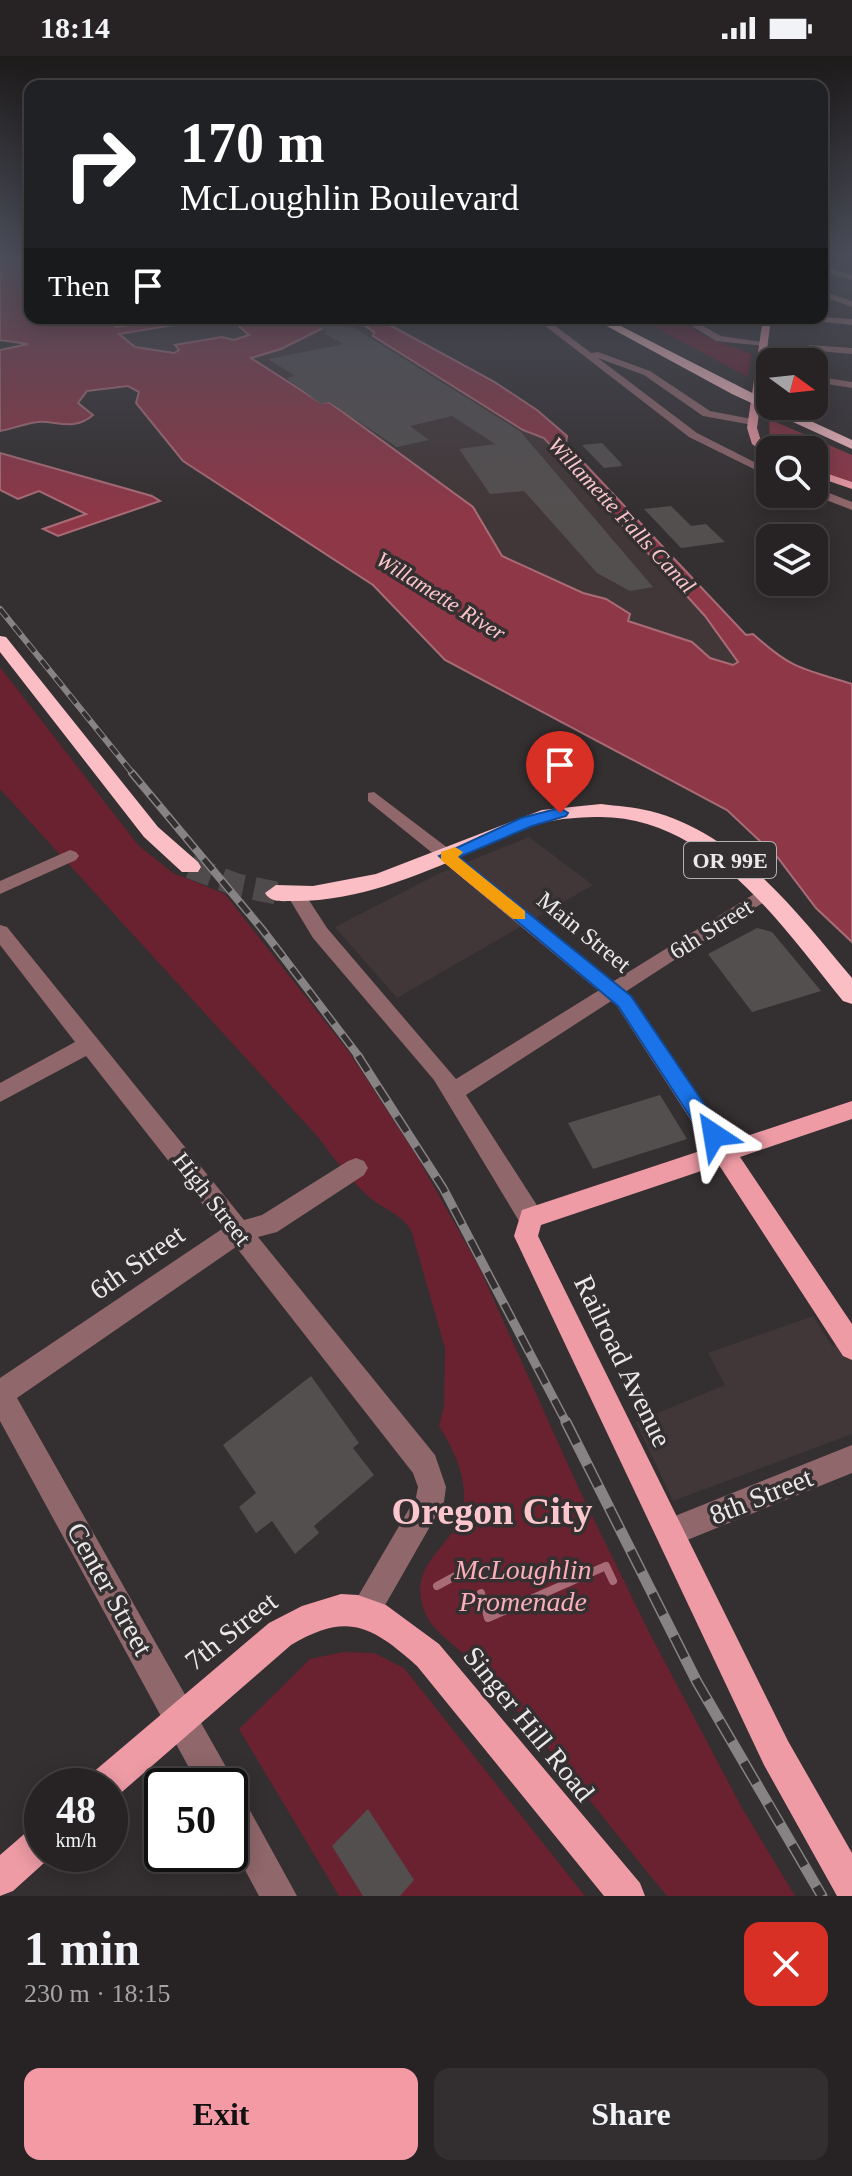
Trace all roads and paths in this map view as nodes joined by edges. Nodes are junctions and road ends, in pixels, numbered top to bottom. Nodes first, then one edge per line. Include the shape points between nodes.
1 (568, 341) edge
2 (641, 341) edge
3 (665, 341) edge
4 (740, 341) edge
5 (764, 343) joint
6 (764, 348) edge
7 (828, 349) edge
8 (580, 350) junction
9 (852, 351) edge
10 (828, 381) edge
11 (852, 385) edge
12 (756, 390) edge
13 (756, 405) edge
14 (753, 419) junction
15 (818, 420) edge
16 (852, 436) edge
17 (756, 442) edge
18 (852, 445) edge
19 (756, 467) edge
20 (828, 477) edge
21 (852, 486) edge
22 (828, 497) edge
23 (852, 506) edge
24 (0, 641) edge
25 (374, 797) dead end
26 (70, 856) dead end
27 (447, 856) junction
28 (190, 867) tunnel mouth
29 (0, 888) edge
30 (286, 894) joint
31 (766, 895) junction
32 (0, 932) edge
33 (612, 990) junction
34 (852, 995) edge
35 (89, 1044) junction
36 (453, 1092) junction
37 (0, 1093) edge
38 (852, 1110) edge
39 (724, 1151) junction
40 (356, 1168) dead end
41 (531, 1218) junction
42 (238, 1232) junction
43 (852, 1347) edge
44 (0, 1394) edge
45 (852, 1459) edge
46 (670, 1532) junction
47 (365, 1610) junction
48 (181, 1717) junction
49 (123, 1768) edge
50 (208, 1768) edge
51 (248, 1840) edge
52 (24, 1857) edge
53 (0, 1878) edge
54 (852, 1888) edge
55 (279, 1896) edge
56 (627, 1896) edge

1 - 8 street
2 - 18 highway
3 - 12 highway
4 - 5 street
5 - 6 main road
7 - 9 street
8 - 14 street via 647,373 707,414
8 - 19 street via 693,435
10 - 11 street
13 - 14 main road
14 - 17 main road
15 - 16 highway
20 - 21 main road
22 - 23 street
24 - 28 highway via 151,832
25 - 27 street, Main Street
26 - 29 street
27 - 30 highway, OR 99E via 371,886
27 - 31 highway, OR 99E via 549,815 626,812 702,839
27 - 33 main road, Main Street
30 - 36 street, Railroad Avenue
31 - 33 street, 6th Street
31 - 34 highway, OR 99E
32 - 35 street, High Street
33 - 36 street, 6th Street
33 - 39 main road, Main Street via 633,1012
35 - 37 street
35 - 42 street, High Street
36 - 41 street, Railroad Avenue
38 - 39 main road
39 - 41 main road
39 - 43 main road, Main Street
40 - 42 street, 6th Street via 268,1224
41 - 46 main road, Railroad Avenue via 526,1236 531,1251
42 - 44 street, 6th Street
42 - 47 street, High Street via 425,1465 432,1487 429,1502
44 - 48 street, Center Street
45 - 46 street, 8th Street
46 - 54 main road, Railroad Avenue via 789,1778
47 - 48 main road, 7th Street via 329,1611 298,1622
47 - 56 main road, Singer Hill Road via 390,1622 428,1655
48 - 49 main road, 7th Street
48 - 50 street, Center Street
51 - 55 street
52 - 53 main road

